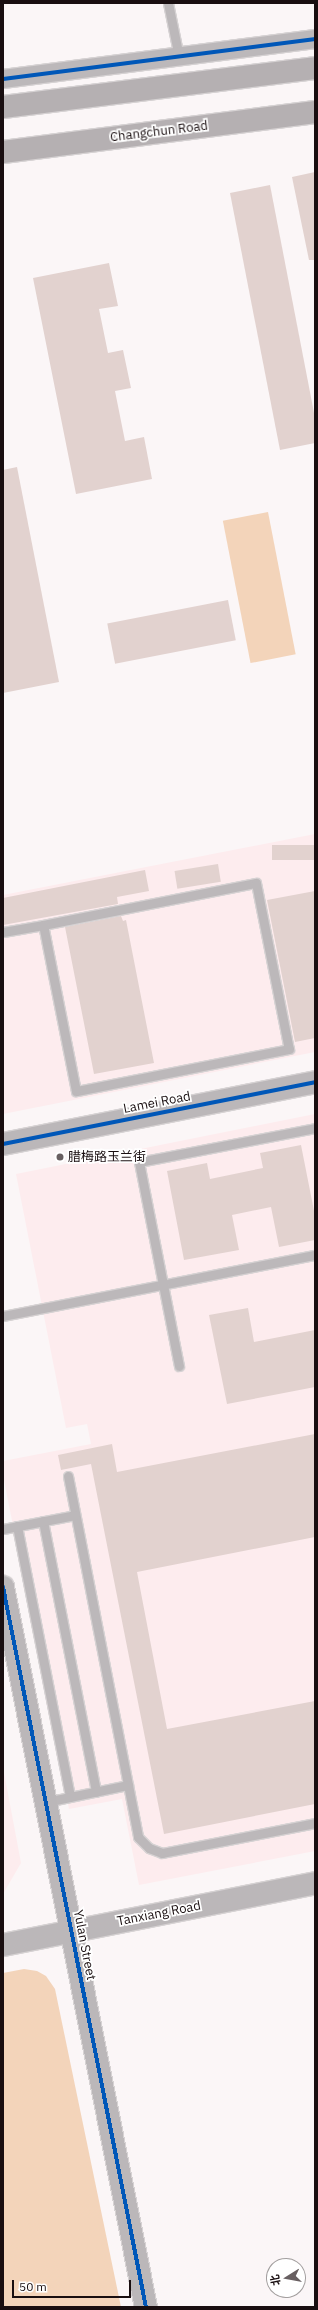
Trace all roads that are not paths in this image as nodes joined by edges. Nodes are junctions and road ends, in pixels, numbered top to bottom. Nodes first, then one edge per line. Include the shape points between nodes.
1 (168, 3) edge
2 (315, 39) edge
3 (179, 57) junction
4 (315, 68) edge
5 (3, 79) edge
6 (3, 107) edge
7 (315, 112) edge
8 (3, 152) edge
9 (43, 924) junction
10 (3, 932) edge
11 (315, 1082) edge
12 (315, 1128) edge
13 (3, 1144) edge
14 (315, 1255) edge
15 (163, 1285) junction
16 (3, 1316) edge
17 (179, 1366) dead end
18 (68, 1476) dead end
19 (75, 1515) junction
20 (43, 1521) junction
21 (17, 1526) junction
22 (3, 1529) edge
23 (3, 1587) edge
24 (128, 1785) junction
25 (96, 1792) junction
26 (70, 1797) junction
27 (46, 1802) junction
28 (315, 1823) edge
29 (315, 1883) edge
30 (72, 1931) junction
31 (3, 1945) edge
32 (146, 2307) edge

1 - 3 lane
2 - 3 street
3 - 5 street
4 - 6 main road
7 - 8 main road, Changchun Road
9 - 9 lane via 256,883 289,1049 76,1091
9 - 10 lane
11 - 13 street, Lamei Road
12 - 15 lane via 139,1162
14 - 15 lane
15 - 16 lane
15 - 17 lane
18 - 19 lane
19 - 20 lane
19 - 24 lane
20 - 21 lane
20 - 25 lane
21 - 22 lane
21 - 26 lane
23 - 27 street, Yulan Street
24 - 25 lane
24 - 28 lane via 138,1837 149,1848 162,1853
25 - 26 lane
26 - 27 lane
27 - 30 street, Yulan Street
29 - 30 street, Tanxiang Road
30 - 31 street, Tanxiang Road
30 - 32 street, Yulan Street

